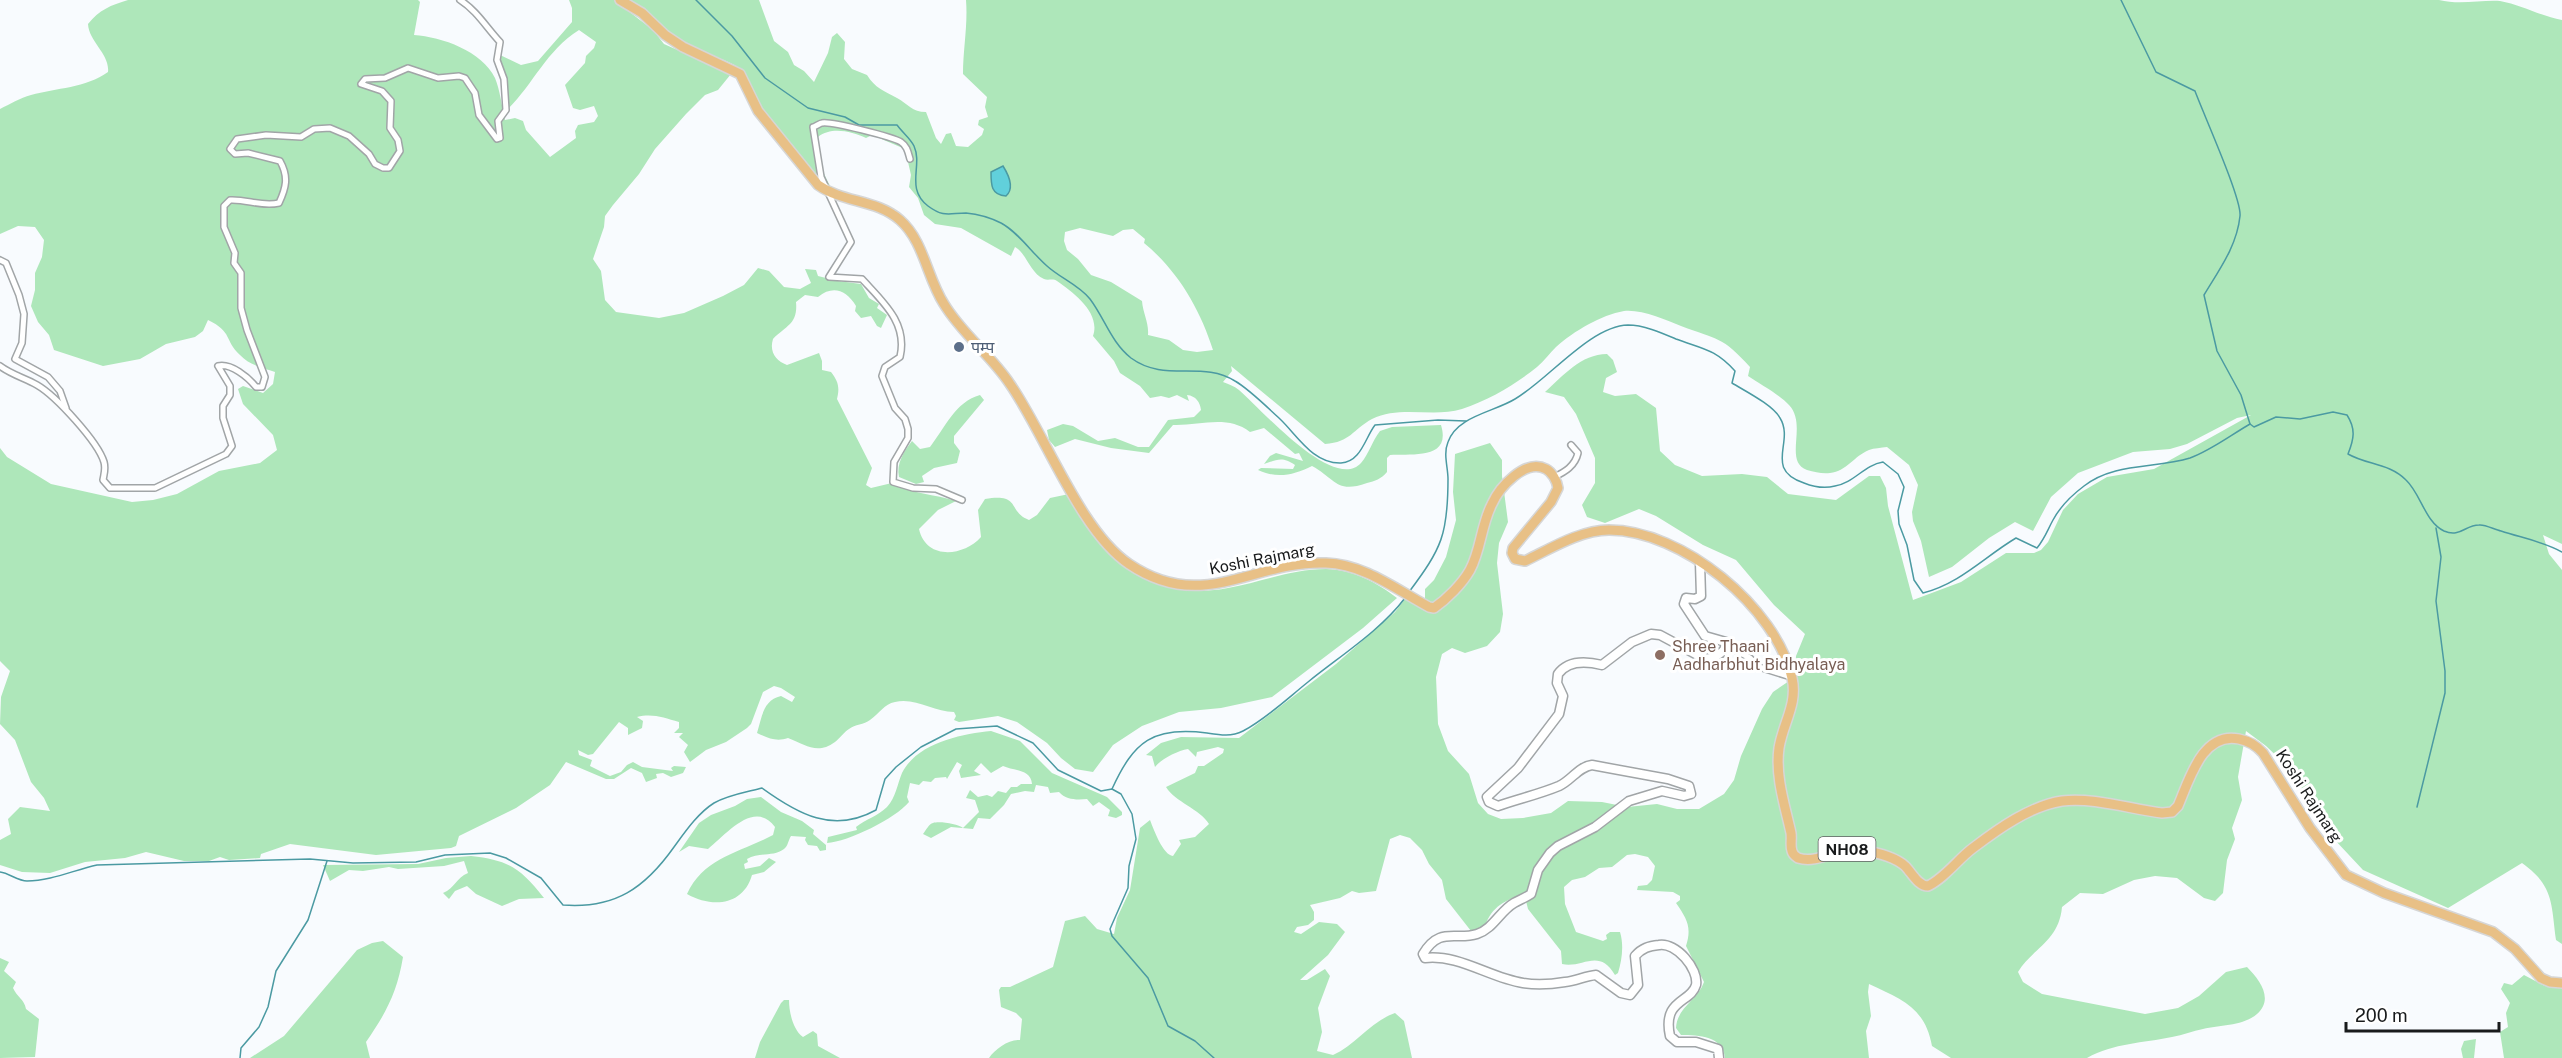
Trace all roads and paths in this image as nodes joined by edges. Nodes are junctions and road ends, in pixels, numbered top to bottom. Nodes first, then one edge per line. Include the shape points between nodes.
1 (460, 0) edge
2 (620, 0) edge
3 (910, 159) dead end
4 (828, 193) junction
5 (0, 260) edge
6 (0, 366) edge
7 (66, 410) junction
8 (1571, 445) dead end
9 (1554, 477) junction
10 (962, 500) dead end
11 (1700, 563) junction
12 (1727, 646) junction
13 (1792, 678) junction
14 (2562, 983) edge
15 (1719, 1058) edge

1 - 7 street via 482,18 487,30 500,42 497,60 504,79 506,110 498,121 500,138 496,139 479,115 475,93 465,78 438,78 408,68 385,78 365,79 361,84 382,91 391,102 390,128 400,151 389,168 375,164 350,136 330,128 314,129 301,137 266,135 237,140 230,149 280,161 286,172 286,188 279,203 255,204 243,199 230,200 224,206 224,227 235,253 234,263 241,273 241,308 265,376 262,387 256,387 236,371 218,366 230,386 223,406 232,446 226,454 155,488 110,488 103,480 104,460
2 - 4 main road, Koshi Rajmarg via 682,47 740,74 758,111 810,178
3 - 4 street via 901,142 821,123 813,127 815,149
4 - 9 main road, Koshi Rajmarg via 873,205 906,227 942,303 1000,369 1022,401 1085,513 1107,544 1127,563 1159,579 1190,586 1216,585 1324,563 1351,567 1429,607 1438,606 1468,573 1493,501 1515,476 1533,466 1548,470
4 - 10 street via 851,242 829,277 862,279 898,321 902,332 900,357 885,367 882,376 908,429 908,438 894,462 893,482 936,489
5 - 7 street via 6,263 24,314 22,343 15,359 48,377 63,397
6 - 7 street via 37,385
8 - 9 street via 1577,457 1567,471
9 - 11 main road, Koshi Rajmarg / NH08 via 1558,488 1555,495 1513,548 1512,556 1518,561 1590,533 1608,530 1660,539
11 - 12 street via 1701,596 1686,598 1684,604 1705,636 1726,642
11 - 13 main road, Koshi Rajmarg / NH08 via 1731,584 1756,608
12 - 13 street via 1759,667
12 - 15 street via 1708,659 1651,634 1632,642 1602,665 1584,662 1562,668 1557,682 1563,696 1559,714 1518,768 1490,792 1489,802 1498,806 1558,786 1592,765 1668,779 1689,786 1691,794 1662,791 1629,801 1595,827 1550,853 1538,870 1531,894 1502,912 1486,930 1438,938 1422,954 1425,958 1452,959 1523,983 1566,982 1596,975 1624,995 1630,995 1638,985 1635,956 1645,947 1670,946 1685,958 1696,978 1694,990 1669,1017 1670,1036 1677,1042 1696,1042 1718,1049
13 - 14 main road, Koshi Rajmarg / NH08 via 1794,696 1779,748 1779,775 1792,850 1801,860 1816,859 1841,849 1862,850 1903,864 1921,884 1928,886 1997,830 2047,805 2078,801 2172,812 2207,748 2238,738 2263,753 2310,828 2346,875 2384,893 2493,932 2510,944 2541,978

